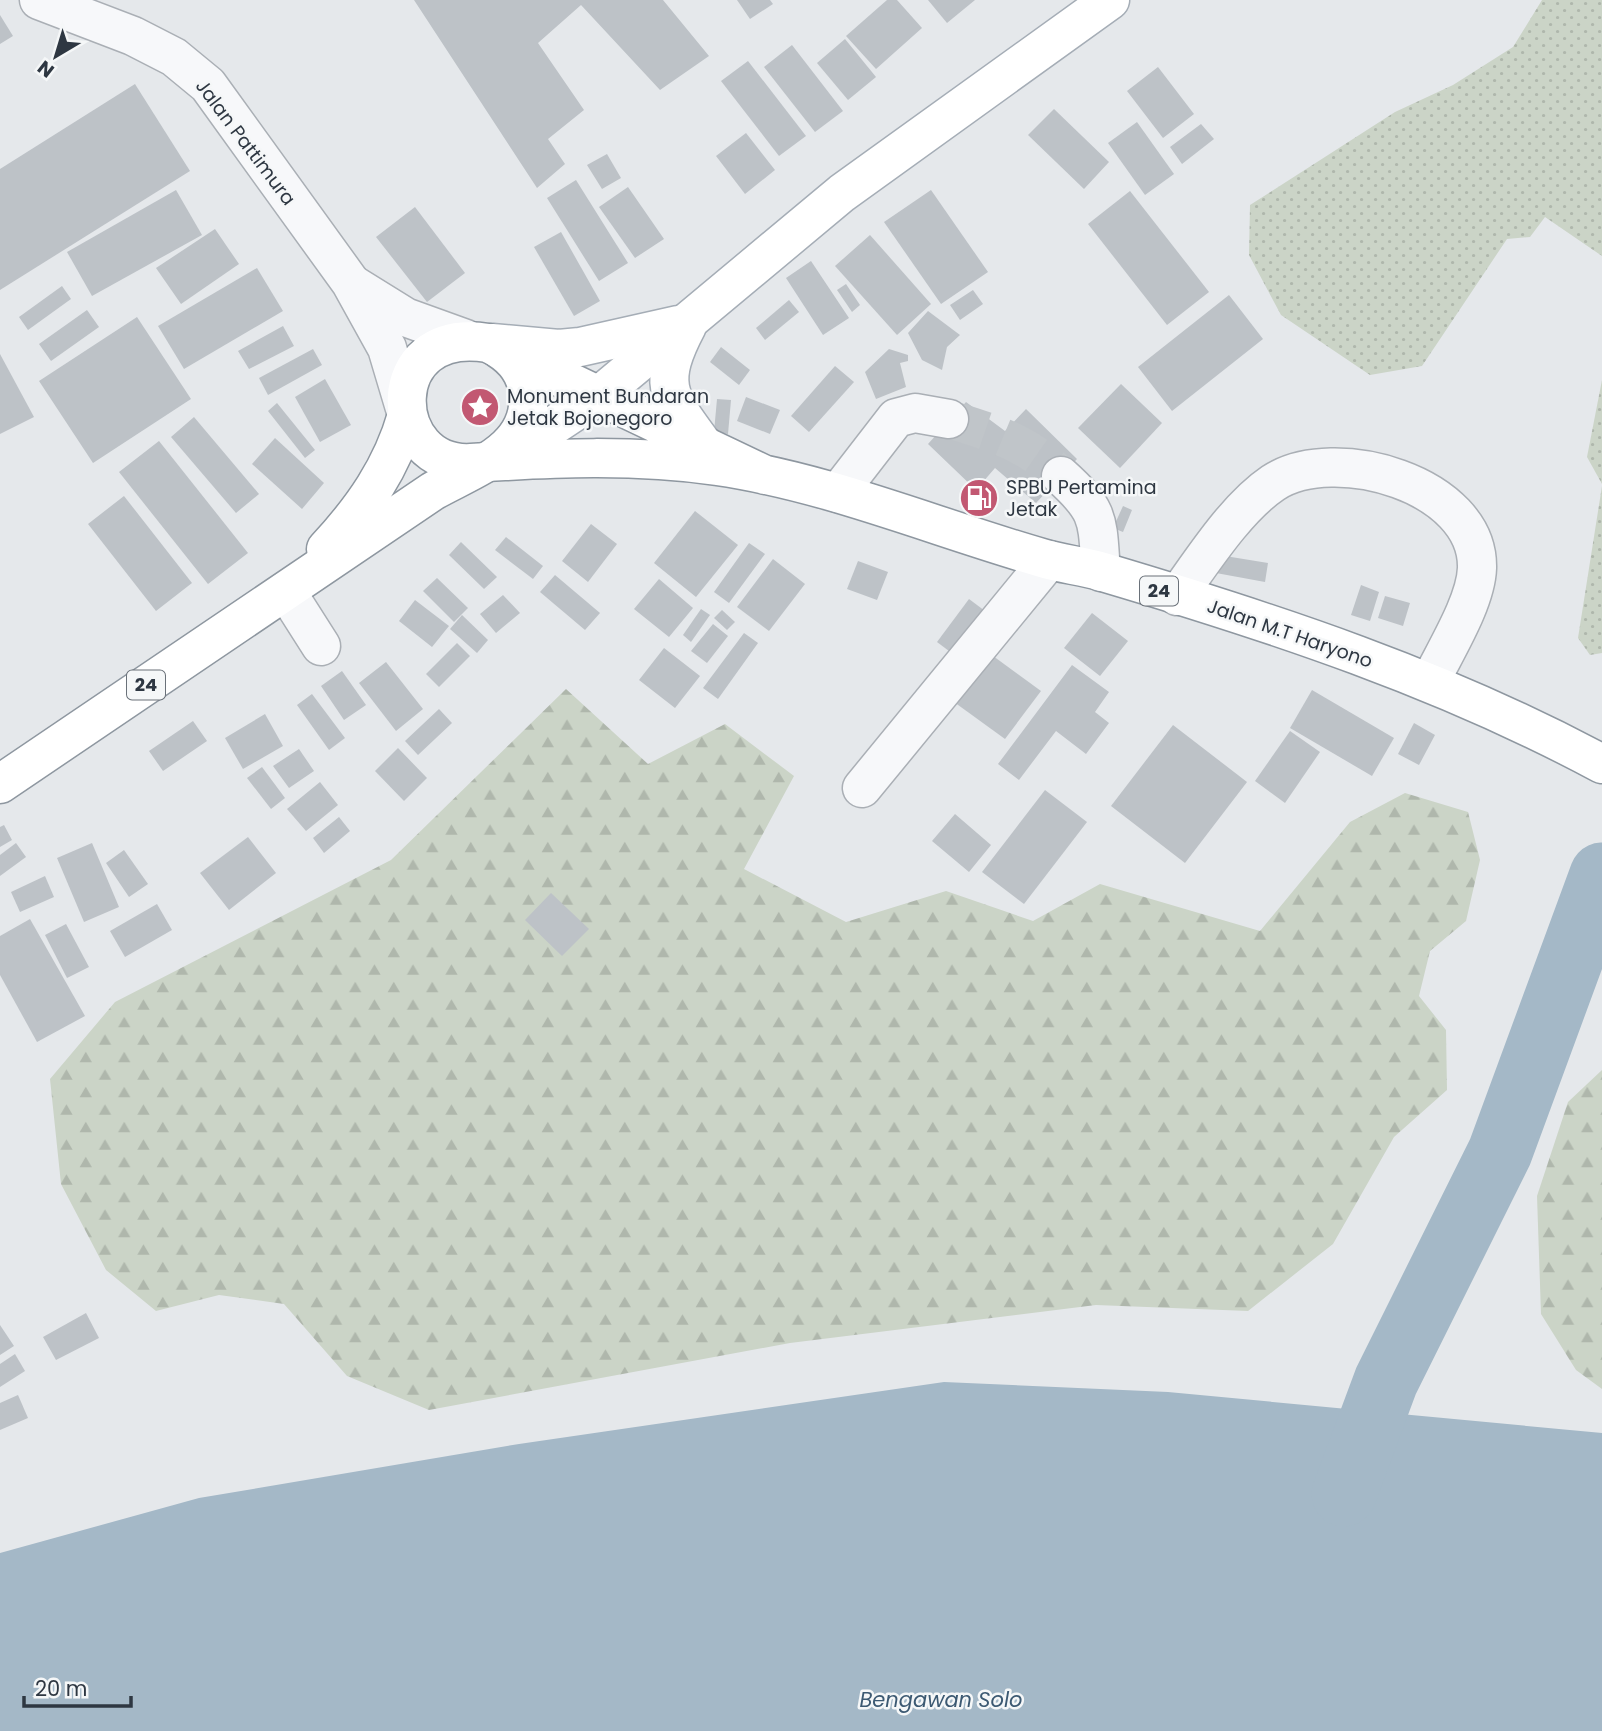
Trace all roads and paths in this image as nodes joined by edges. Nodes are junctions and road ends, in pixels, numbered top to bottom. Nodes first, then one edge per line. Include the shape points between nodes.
1 (39, 0) edge
2 (1110, 0) edge
3 (351, 283) junction
4 (690, 321) junction
5 (477, 341) junction
6 (601, 394) junction
7 (407, 415) junction
8 (949, 419) tunnel mouth
9 (705, 447) junction
10 (498, 454) junction
11 (765, 475) junction
12 (1062, 476) tunnel mouth
13 (838, 494) junction
14 (1049, 560) junction
15 (1101, 572) junction
16 (289, 589) junction
17 (1177, 596) junction
18 (321, 646) dead end
19 (1430, 682) junction
20 (1602, 764) edge
21 (0, 784) edge
22 (862, 788) dead end

1 - 3 street, Jalan Pattimura via 133,36 174,57 208,85
2 - 4 main road via 842,193
3 - 5 street via 405,317
3 - 7 street, Jalan Pattimura via 387,348
4 - 5 main road via 559,349
4 - 6 main road
4 - 9 main road via 671,357 668,378 680,413
5 - 6 main road, 24
5 - 7 main road, 24 via 447,343 429,352 407,385
5 - 10 main road via 508,354 527,384 530,408 522,432
6 - 9 main road, 24
6 - 10 main road via 544,432
7 - 10 main road via 421,441 445,459 460,463
7 - 16 main road, 24 via 399,444 369,497
8 - 13 street via 915,413 896,418
9 - 11 main road, 24
10 - 11 main road, 24 via 641,457
10 - 16 main road, 24 via 433,491
11 - 13 main road, Jalan M.T Haryono / 24
12 - 15 street via 1087,499 1096,516
13 - 14 main road, Jalan M.T Haryono / 24
14 - 15 main road, Jalan M.T Haryono / 24
14 - 22 street
15 - 17 main road, Jalan M.T Haryono / 24
16 - 18 street
16 - 21 main road, 24
17 - 19 main road, Jalan M.T Haryono / 24 via 1265,621
17 - 19 street via 1239,516 1274,483 1310,468 1340,467 1391,475 1441,500 1469,533 1477,568 1468,602
19 - 20 main road, Jalan M.T Haryono / 24

